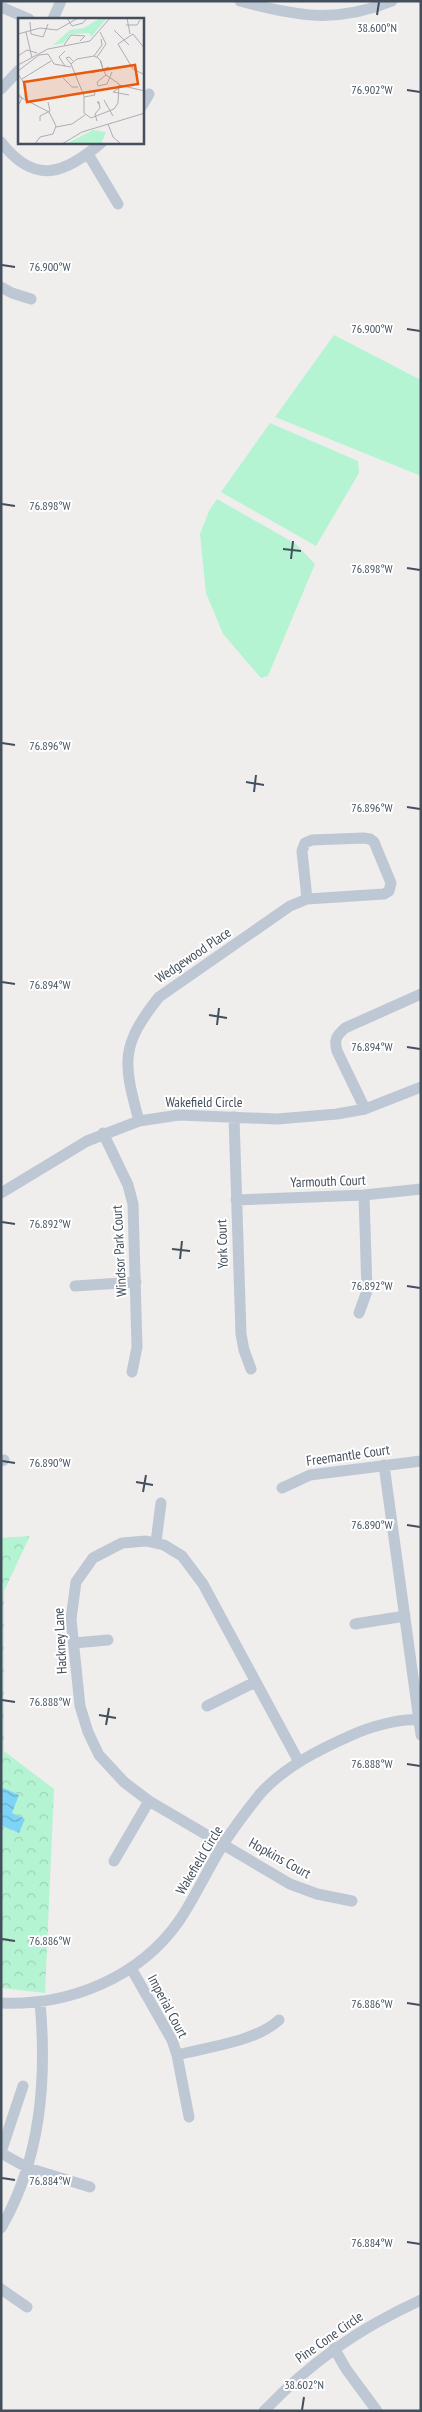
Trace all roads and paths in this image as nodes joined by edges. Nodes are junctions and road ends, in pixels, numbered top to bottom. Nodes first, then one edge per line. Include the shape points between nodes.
1 (62, 1) edge
2 (240, 1) edge
3 (387, 2) edge
4 (1, 7) edge
5 (27, 18) edge
6 (54, 18) edge
7 (18, 71) edge
8 (1, 89) edge
9 (149, 94) dead end
10 (144, 103) edge
11 (1, 142) edge
12 (100, 144) edge
13 (88, 154) junction
14 (118, 204) dead end
15 (1, 287) edge
16 (31, 299) dead end
17 (307, 899) junction
18 (421, 994) edge
19 (421, 1087) edge
20 (365, 1110) junction
21 (234, 1117) junction
22 (139, 1121) junction
23 (104, 1133) junction
24 (421, 1189) edge
25 (1, 1193) edge
26 (364, 1195) junction
27 (236, 1200) junction
28 (136, 1282) junction
29 (75, 1286) dead end
30 (359, 1313) dead end
31 (251, 1369) dead end
32 (132, 1372) dead end
33 (421, 1460) edge
34 (384, 1465) junction
35 (282, 1488) dead end
36 (161, 1503) dead end
37 (156, 1542) junction
38 (404, 1616) junction
39 (355, 1624) dead end
40 (108, 1640) dead end
41 (74, 1643) junction
42 (255, 1682) junction
43 (207, 1706) dead end
44 (420, 1719) edge
45 (421, 1735) edge
46 (299, 1762) junction
47 (149, 1801) junction
48 (224, 1843) junction
49 (114, 1861) dead end
50 (352, 1901) dead end
51 (131, 1968) junction
52 (1, 2002) edge
53 (40, 2002) junction
54 (279, 2020) dead end
55 (177, 2056) junction
56 (23, 2086) dead end
57 (189, 2117) dead end
58 (1, 2153) edge
59 (28, 2168) junction
60 (90, 2187) dead end
61 (1, 2228) edge
62 (1, 2289) edge
63 (421, 2300) edge
64 (27, 2307) dead end
65 (334, 2348) junction
66 (264, 2411) edge
67 (377, 2411) edge

1 - 6 street
2 - 3 street via 298,16 315,17 352,13
4 - 5 street
7 - 8 street
9 - 10 street
11 - 13 street via 17,160 43,171 60,170
12 - 13 street
13 - 14 street
15 - 16 street
17 - 17 street, Wedgewood Place via 302,851 305,844 312,840 363,838 374,842 391,883 387,893
17 - 22 street, Wedgewood Place via 290,906 159,997 145,1014 126,1062
18 - 20 street via 345,1028 336,1037 337,1051
19 - 20 street, Wakefield Circle
20 - 21 street, Wakefield Circle via 309,1118
21 - 22 street, Wakefield Circle via 179,1115
21 - 27 street, York Court
22 - 23 street, Wakefield Circle
23 - 25 street, Wakefield Circle
23 - 28 street, Windsor Park Court via 130,1193
24 - 26 street, Yarmouth Court
26 - 27 street, Yarmouth Court
26 - 30 street via 368,1278 366,1300
27 - 31 street, York Court via 241,1334
28 - 29 street
28 - 32 street, Windsor Park Court via 137,1347
33 - 34 street, Freemantle Court
34 - 35 street, Freemantle Court via 310,1475
34 - 38 street
36 - 37 street
37 - 41 street, Hackney Lane via 122,1543 101,1552 87,1564 76,1582 72,1601
37 - 42 street, Hackney Lane via 173,1549 193,1568
38 - 39 street
38 - 44 street
40 - 41 street
41 - 47 street, Hackney Lane via 80,1706 93,1744 112,1770
42 - 43 street
42 - 46 street, Hackney Lane
44 - 45 street
44 - 46 street, Wakefield Circle via 371,1726
46 - 48 street, Wakefield Circle via 262,1793
47 - 48 street, Hackney Lane
47 - 49 street
48 - 50 street, Hopkins Court via 290,1884 317,1894
48 - 51 street, Wakefield Circle via 175,1926 154,1950
51 - 53 street, Wakefield Circle via 82,1992
51 - 55 street, Imperial Court via 166,2027
52 - 53 street, Wakefield Circle
53 - 59 street via 42,2085
54 - 55 street via 248,2037
55 - 57 street, Imperial Court
56 - 58 street
58 - 59 street
59 - 60 street
59 - 61 street
62 - 64 street
63 - 65 street, Pine Cone Circle
65 - 66 street, Pine Cone Circle via 308,2367
65 - 67 street

